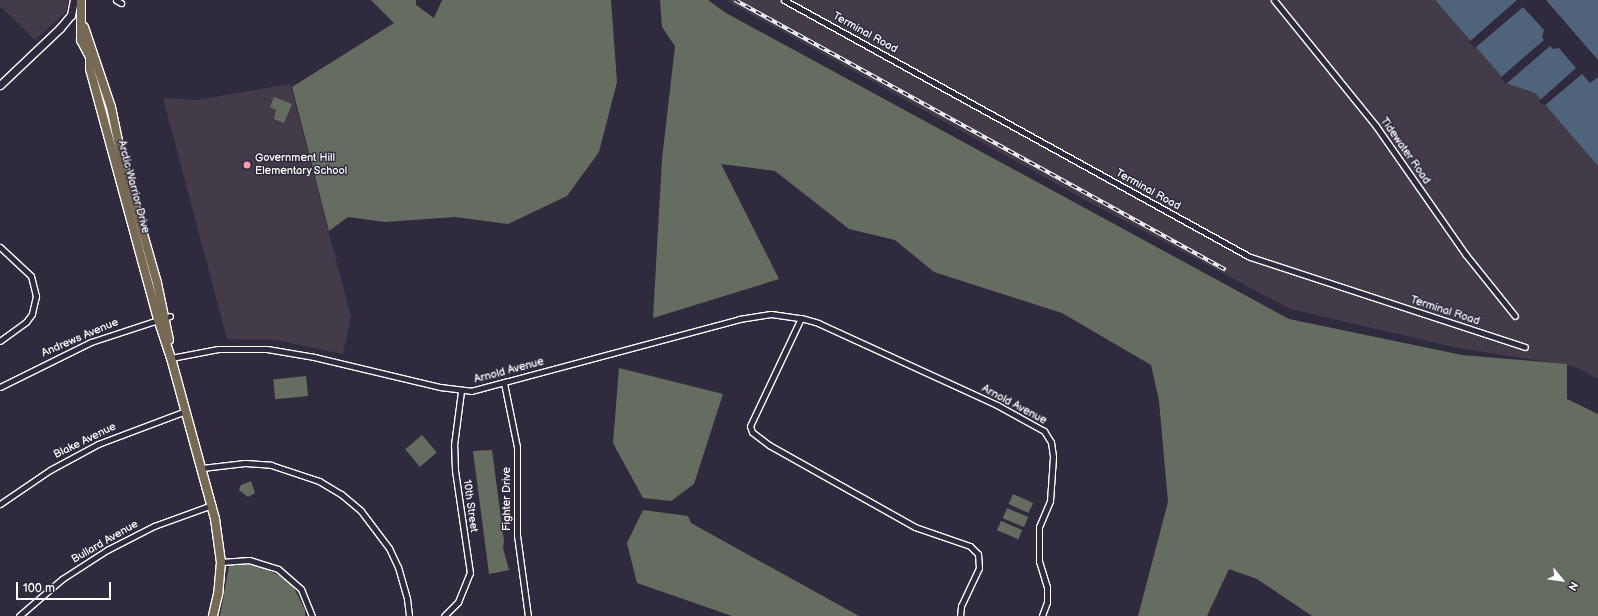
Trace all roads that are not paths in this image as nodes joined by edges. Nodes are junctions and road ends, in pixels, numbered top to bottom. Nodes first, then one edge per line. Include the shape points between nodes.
1 (74, 0) edge
2 (81, 0) edge
3 (784, 0) edge
4 (1274, 0) edge
5 (2, 80) edge
6 (0, 247) edge
7 (1515, 316) dead end
8 (164, 318) junction
9 (801, 318) junction
10 (0, 340) edge
11 (1525, 347) dead end
12 (171, 358) junction
13 (504, 383) junction
14 (0, 387) edge
15 (461, 392) junction
16 (186, 412) junction
17 (202, 468) junction
18 (0, 504) edge
19 (212, 505) junction
20 (221, 562) junction
21 (19, 616) edge
22 (213, 616) edge
23 (312, 616) edge
24 (409, 616) edge
25 (444, 616) edge
26 (528, 616) edge
27 (960, 616) edge
28 (1042, 616) edge

1 - 5 street via 71,15 60,28
2 - 8 main road, Arctic Warrior Drive via 81,40 90,57 92,76
3 - 11 street, Terminal Road via 1250,257
4 - 7 street, Tidewater Road via 1376,126 1466,255
6 - 10 street via 31,276 36,296 32,314 26,322
8 - 12 main road, Arctic Warrior Drive
8 - 14 street, Andrews Avenue via 74,349
9 - 13 street, Arnold Avenue via 771,314 739,319
9 - 27 street via 750,426 752,432 774,448 915,527 970,546 978,554 979,568 961,606
9 - 28 street, Arnold Avenue via 818,323 997,405 1044,430 1051,442 1053,457 1050,501 1039,527 1039,562 1047,587 1047,602
12 - 15 street, Arnold Avenue via 218,350 267,349 314,357
12 - 16 main road, Arctic Warrior Drive
13 - 15 street, Arnold Avenue
13 - 26 street, Fighter Drive via 517,447 517,535
15 - 25 street, 10th Street via 454,445 455,470 470,573 458,602
16 - 17 main road, Arctic Warrior Drive
16 - 18 street, Blake Avenue via 98,444 50,470
17 - 19 main road, Arctic Warrior Drive
17 - 24 street via 245,463 271,465 319,481 341,494 361,511 389,548 402,580
19 - 20 main road, Arctic Warrior Drive
19 - 21 street, Bullard Avenue via 154,526 107,550 62,579
20 - 22 main road, Arctic Warrior Drive
20 - 23 street via 249,560 278,569 301,589

